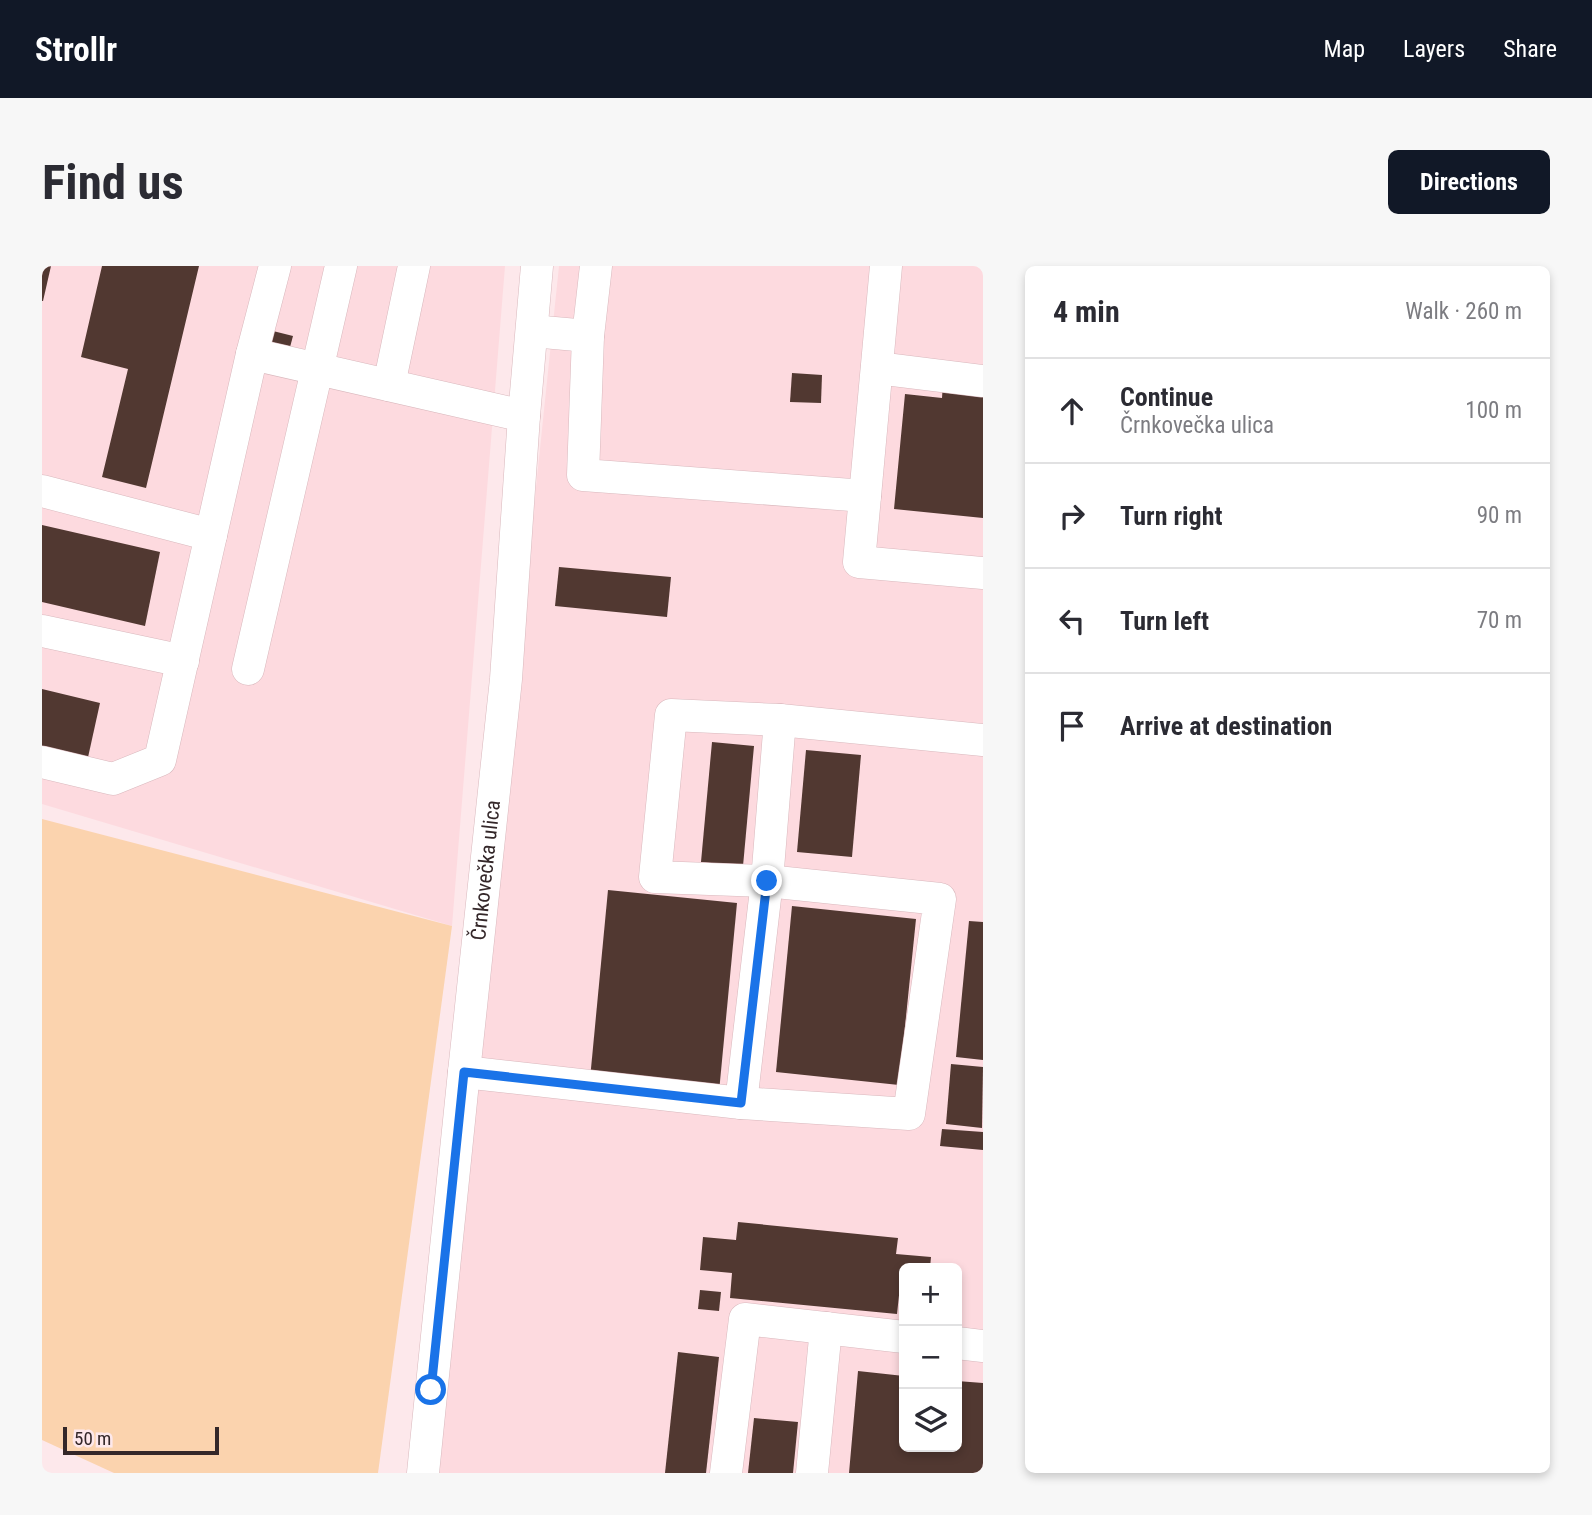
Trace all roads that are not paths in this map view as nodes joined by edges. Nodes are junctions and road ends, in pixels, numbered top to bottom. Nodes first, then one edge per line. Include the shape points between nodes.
1 (275, 266) edge
2 (341, 266) edge
3 (414, 266) edge
4 (537, 266) edge
5 (596, 266) edge
6 (886, 266) edge
7 (532, 331) junction
8 (588, 336) junction
9 (252, 354) junction
10 (877, 368) junction
11 (317, 369) junction
12 (983, 381) edge
13 (388, 385) junction
14 (524, 416) junction
15 (42, 491) edge
16 (865, 496) junction
17 (211, 535) junction
18 (983, 573) edge
19 (42, 631) edge
20 (183, 661) junction
21 (248, 670) dead end
22 (780, 720) junction
23 (983, 740) edge
24 (42, 762) edge
25 (767, 881) junction
26 (464, 1072) junction
27 (741, 1103) junction
28 (826, 1328) junction
29 (899, 1336) edge
30 (962, 1344) edge
31 (983, 1346) edge
32 (423, 1473) edge
33 (726, 1473) edge
34 (812, 1473) edge

1 - 9 street
2 - 11 street
3 - 13 street
4 - 7 street, Črnkovečka ulica
5 - 8 street
6 - 10 street
7 - 8 street
7 - 14 street, Črnkovečka ulica
8 - 16 street via 583,475
9 - 11 street
9 - 17 street
10 - 12 street
10 - 16 street
11 - 13 street
11 - 21 street
13 - 14 street
14 - 26 street, Črnkovečka ulica via 506,679
15 - 17 street
16 - 18 street via 859,562
17 - 20 street
19 - 20 street
20 - 24 street via 160,760 113,779
22 - 23 street
22 - 25 street
22 - 25 street via 671,715 655,877
25 - 27 street
25 - 27 street via 940,899 909,1114
26 - 27 street
26 - 32 street, Črnkovečka ulica
28 - 29 street
28 - 33 street via 746,1319
28 - 34 street
30 - 31 street

